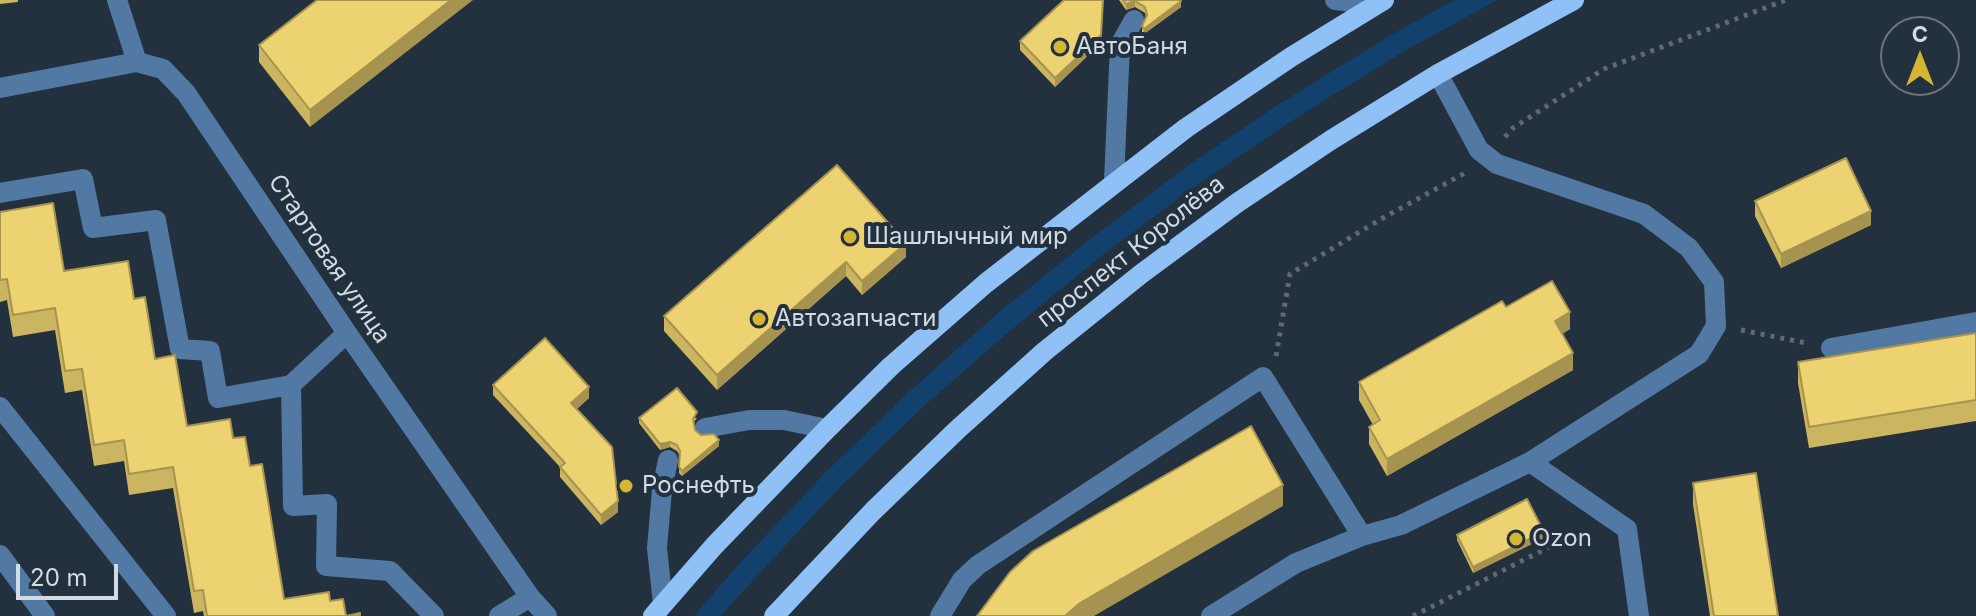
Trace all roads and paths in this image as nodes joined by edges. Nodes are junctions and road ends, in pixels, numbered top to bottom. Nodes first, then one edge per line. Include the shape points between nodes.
1 (117, 0) edge
2 (1384, 0) edge
3 (1574, 0) edge
4 (1350, 4) edge
5 (1134, 20) dead end
6 (137, 62) junction
7 (1438, 74) junction
8 (0, 88) edge
9 (1114, 181) junction
10 (0, 193) edge
11 (1976, 322) edge
12 (1716, 326) junction
13 (347, 333) junction
14 (1831, 348) joint
15 (291, 385) junction
16 (0, 407) edge
17 (705, 428) dead end
18 (827, 429) junction
19 (668, 460) dead end
20 (1530, 462) junction
21 (1608, 516) junction
22 (1362, 536) junction
23 (0, 555) edge
24 (530, 597) junction
25 (658, 610) edge
26 (45, 616) edge
27 (166, 616) edge
28 (434, 616) edge
29 (499, 616) edge
30 (547, 616) edge
31 (774, 616) edge
32 (940, 616) edge
33 (1211, 616) edge
34 (1413, 616) edge
35 (1639, 616) edge

1 - 6 street
2 - 4 main road
3 - 7 main road, проспект Королёва
4 - 9 main road
5 - 9 street via 1120,45
6 - 8 street
6 - 13 street, Стартовая улица via 163,69 186,93
7 - 12 street via 1479,150 1497,164 1644,214 1689,248 1714,282
7 - 31 main road, проспект Королёва via 1237,203 1045,351 873,511
9 - 18 main road via 986,283
10 - 15 street via 83,179 93,228 156,220 180,349 210,351 218,398
11 - 14 street
12 - 14 path
12 - 20 street via 1699,354
13 - 15 street
13 - 24 street, Стартовая улица
15 - 28 street via 293,506 327,504 326,566 390,571
16 - 27 street
17 - 18 street via 784,420
18 - 25 main road
19 - 25 street via 657,548
20 - 21 street
20 - 22 street via 1401,525
21 - 34 path
21 - 35 street via 1627,529
22 - 32 street via 1263,377 987,559 962,580
22 - 33 street via 1296,563
23 - 26 street
24 - 29 street
24 - 30 street, Стартовая улица

